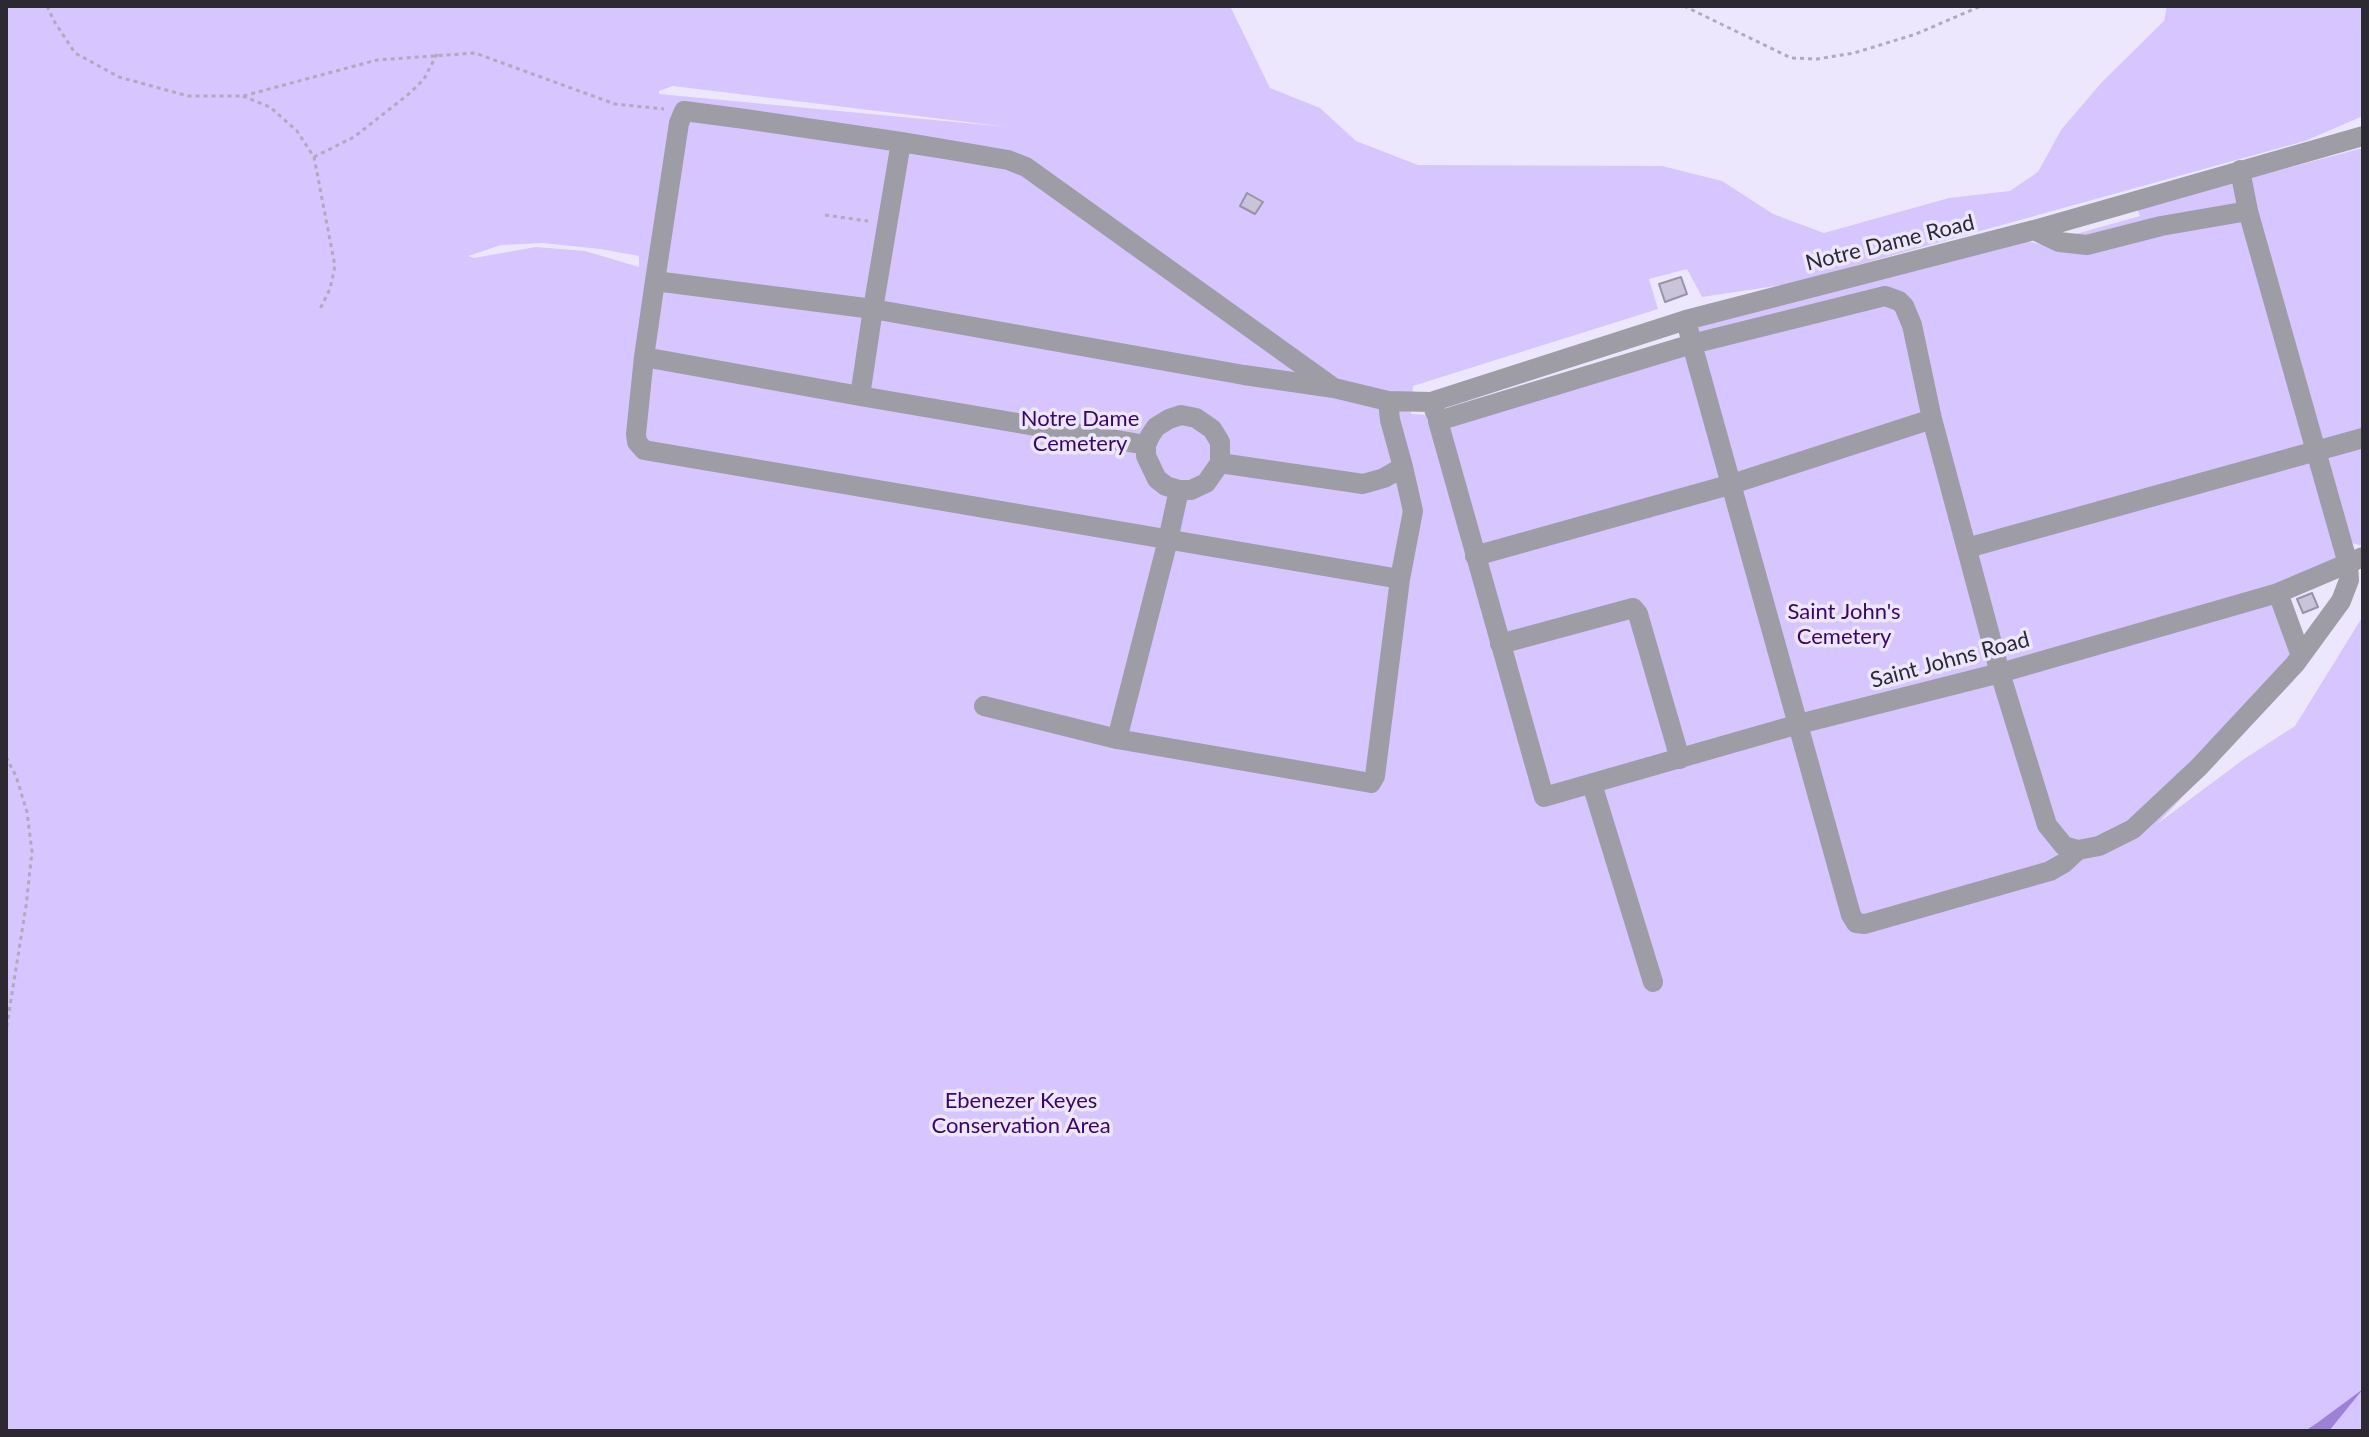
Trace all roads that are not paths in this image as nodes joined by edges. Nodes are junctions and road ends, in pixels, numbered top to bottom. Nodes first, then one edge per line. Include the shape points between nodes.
1 (2363, 136) edge
2 (901, 142) junction
3 (2240, 170) junction
4 (2248, 211) junction
5 (2034, 230) junction
6 (655, 281) junction
7 (873, 309) junction
8 (1686, 320) junction
9 (1692, 344) junction
10 (644, 357) junction
11 (1334, 388) junction
12 (860, 396) junction
13 (1388, 401) junction
14 (1434, 411) junction
15 (1932, 419) junction
16 (2363, 438) edge
17 (1146, 445) junction
18 (2317, 452) junction
19 (1220, 463) junction
20 (1403, 467) junction
21 (1729, 485) junction
22 (1179, 490) junction
23 (1168, 540) junction
24 (1967, 548) junction
25 (1475, 556) junction
26 (2356, 561) edge
27 (1400, 579) junction
28 (2278, 593) junction
29 (1500, 644) junction
30 (2301, 656) junction
31 (2000, 673) junction
32 (984, 706) dead end
33 (1799, 724) junction
34 (1117, 739) junction
35 (1680, 759) junction
36 (1592, 784) junction
37 (2078, 850) junction
38 (1653, 982) dead end

1 - 3 lane, Notre Dame Road
2 - 6 lane via 684,111
2 - 7 lane
2 - 11 lane via 1026,167
3 - 4 lane
3 - 5 lane, Notre Dame Road
4 - 5 lane via 2087,245 2059,242
4 - 18 lane
5 - 8 lane, Notre Dame Road
6 - 7 lane
6 - 10 lane
7 - 11 lane
7 - 12 lane
8 - 9 lane
8 - 14 lane, Notre Dame Road
9 - 14 lane
9 - 15 lane via 1892,297 1904,306 1912,325
9 - 21 lane
10 - 12 lane
10 - 23 lane via 636,434 644,450
11 - 13 lane
12 - 17 lane
13 - 14 lane
13 - 20 lane
14 - 25 lane
15 - 21 lane
15 - 24 lane
16 - 18 lane
17 - 19 lane via 1156,427 1169,419 1196,418 1220,442
17 - 22 lane via 1157,479
18 - 24 lane
18 - 26 lane
19 - 20 lane via 1363,484
19 - 22 lane via 1206,483
20 - 27 lane via 1413,511
21 - 25 lane
21 - 33 lane
22 - 23 lane
23 - 27 lane
23 - 34 lane
24 - 31 lane
25 - 29 lane
26 - 28 lane, Saint Johns Road
26 - 30 lane via 2346,591
27 - 34 lane via 1371,783
28 - 30 lane
28 - 31 lane, Saint Johns Road
29 - 35 lane via 1633,608
29 - 36 lane, Saint Johns Road via 1544,797
30 - 37 lane via 2199,767 2133,829
31 - 33 lane, Saint Johns Road
31 - 37 lane via 2047,825 2064,846
32 - 34 lane
33 - 35 lane, Saint Johns Road
33 - 37 lane via 1856,923 2050,871
35 - 36 lane, Saint Johns Road
36 - 38 lane

